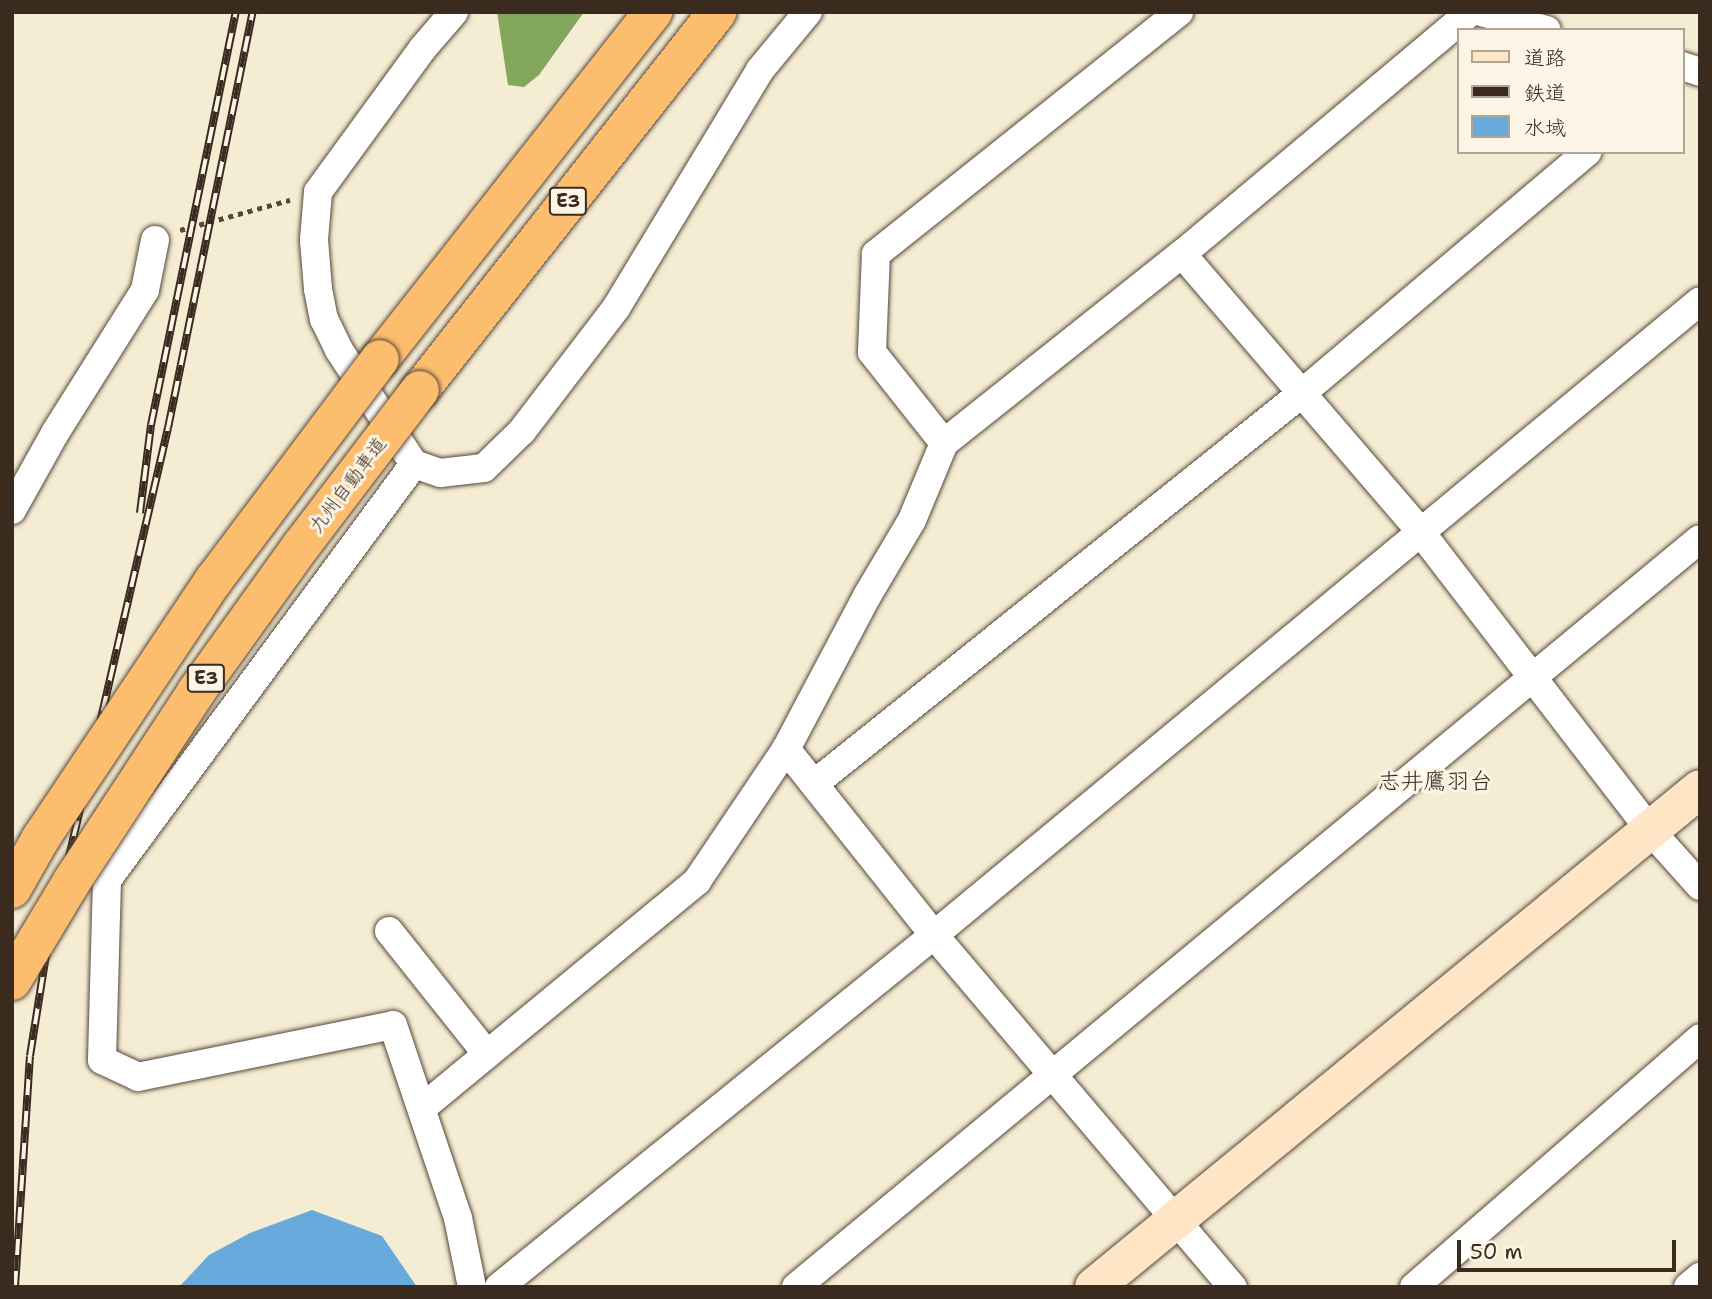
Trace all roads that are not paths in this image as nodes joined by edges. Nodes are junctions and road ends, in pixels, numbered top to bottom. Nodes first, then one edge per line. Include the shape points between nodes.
1 (454, 12) edge
2 (653, 12) edge
3 (717, 12) edge
4 (808, 12) edge
5 (1179, 12) edge
6 (1470, 12) edge
7 (1481, 12) edge
8 (1540, 28) edge
9 (1585, 154) edge
10 (155, 240) road end
11 (1182, 254) junction
12 (1700, 300) edge
13 (1301, 394) junction
14 (944, 443) junction
15 (414, 464) junction
16 (12, 510) edge
17 (1419, 530) junction
18 (1700, 540) edge
19 (1533, 678) junction
20 (786, 749) junction
21 (814, 784) junction
22 (1700, 789) edge
23 (1650, 830) junction
24 (1700, 886) edge
25 (12, 889) edge
26 (389, 931) dead end
27 (934, 935) junction
28 (12, 981) edge
29 (1700, 1038) edge
30 (487, 1054) junction
31 (1054, 1076) junction
32 (422, 1108) junction
33 (1174, 1218) junction
34 (1700, 1277) edge
35 (472, 1287) edge
36 (499, 1287) edge
37 (796, 1287) edge
38 (1094, 1287) edge
39 (1233, 1287) edge
40 (1414, 1287) edge
41 (1688, 1287) edge

1 - 15 street via 318,192 314,240 324,319 339,350
2 - 25 highway, E3, bridge via 380,359 214,580 41,838
3 - 28 highway, 九州自動車道 / E3, bridge via 301,546 196,692
4 - 15 street via 760,70 616,308 522,431 484,468 440,473
5 - 14 street via 876,254 872,352
6 - 11 street
7 - 8 street
9 - 13 street
10 - 16 street via 145,290
11 - 13 street
11 - 14 street
12 - 17 street
13 - 17 street
13 - 21 street
14 - 20 street via 912,520
15 - 32 street via 107,880 102,1060 138,1077 393,1025
17 - 19 street
17 - 27 street
18 - 19 street
19 - 23 street
19 - 31 street
20 - 21 street
20 - 30 street via 697,881
21 - 27 street
22 - 23 street
23 - 24 street
23 - 33 street
26 - 30 street
27 - 31 street
27 - 36 street
29 - 40 street
30 - 32 street
31 - 33 street
31 - 37 street
32 - 35 street via 458,1218
33 - 38 street
33 - 39 street
34 - 41 street

